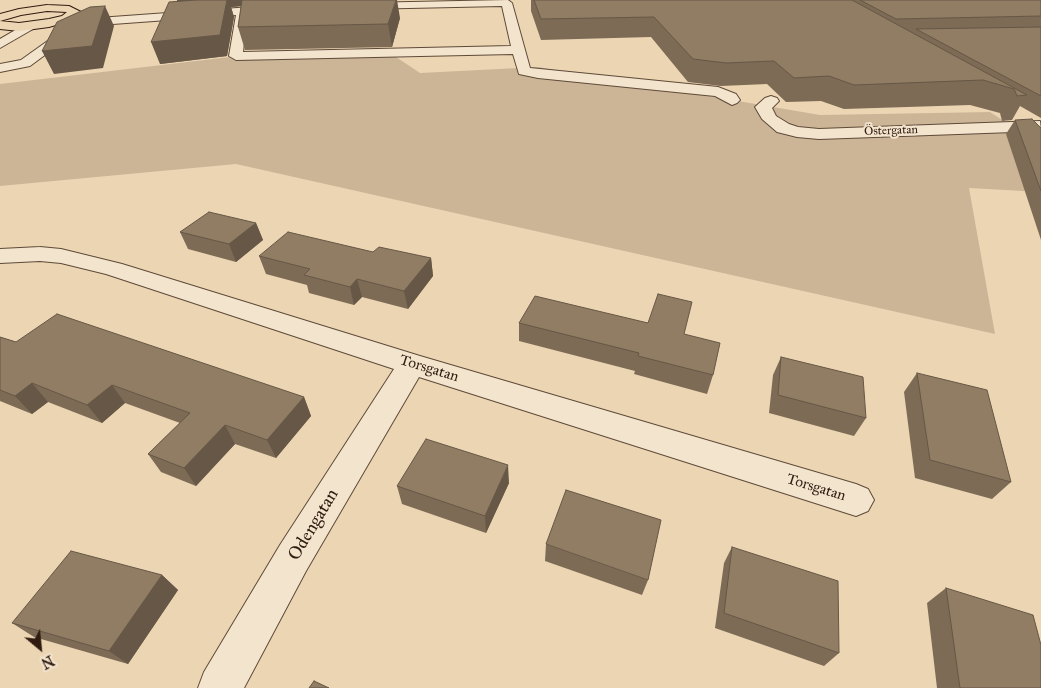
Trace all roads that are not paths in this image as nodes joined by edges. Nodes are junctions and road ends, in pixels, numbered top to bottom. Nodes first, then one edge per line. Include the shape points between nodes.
1 (75, 0) edge
2 (433, 2) edge
3 (353, 6) edge
4 (138, 7) dead end
5 (294, 7) edge
6 (56, 8) junction
7 (242, 10) junction
8 (74, 14) junction
9 (0, 16) edge
10 (93, 16) junction
11 (0, 26) edge
12 (29, 26) junction
13 (0, 44) edge
14 (519, 50) junction
15 (0, 68) edge
16 (732, 100) dead end
17 (771, 101) dead end
18 (1016, 114) edge
19 (1040, 126) edge
20 (0, 256) edge
21 (412, 364) junction
22 (856, 500) dead end
23 (220, 688) edge

1 - 6 main road
2 - 3 street
2 - 14 street via 507,3
4 - 10 street
5 - 7 street
6 - 8 main road via 73,10
6 - 9 main road
7 - 10 street
7 - 14 street via 236,56 414,48
8 - 10 street
8 - 12 main road via 58,21
10 - 15 street via 88,25 53,43 25,63
11 - 12 main road
12 - 13 street
14 - 16 street via 524,71 718,92 732,97
17 - 19 street, Östergatan via 763,106 770,119 797,132 819,134
18 - 19 street, Östergatan
20 - 21 street, Torsgatan via 40,254 80,259
21 - 22 street, Torsgatan
21 - 23 street, Odengatan via 293,558

